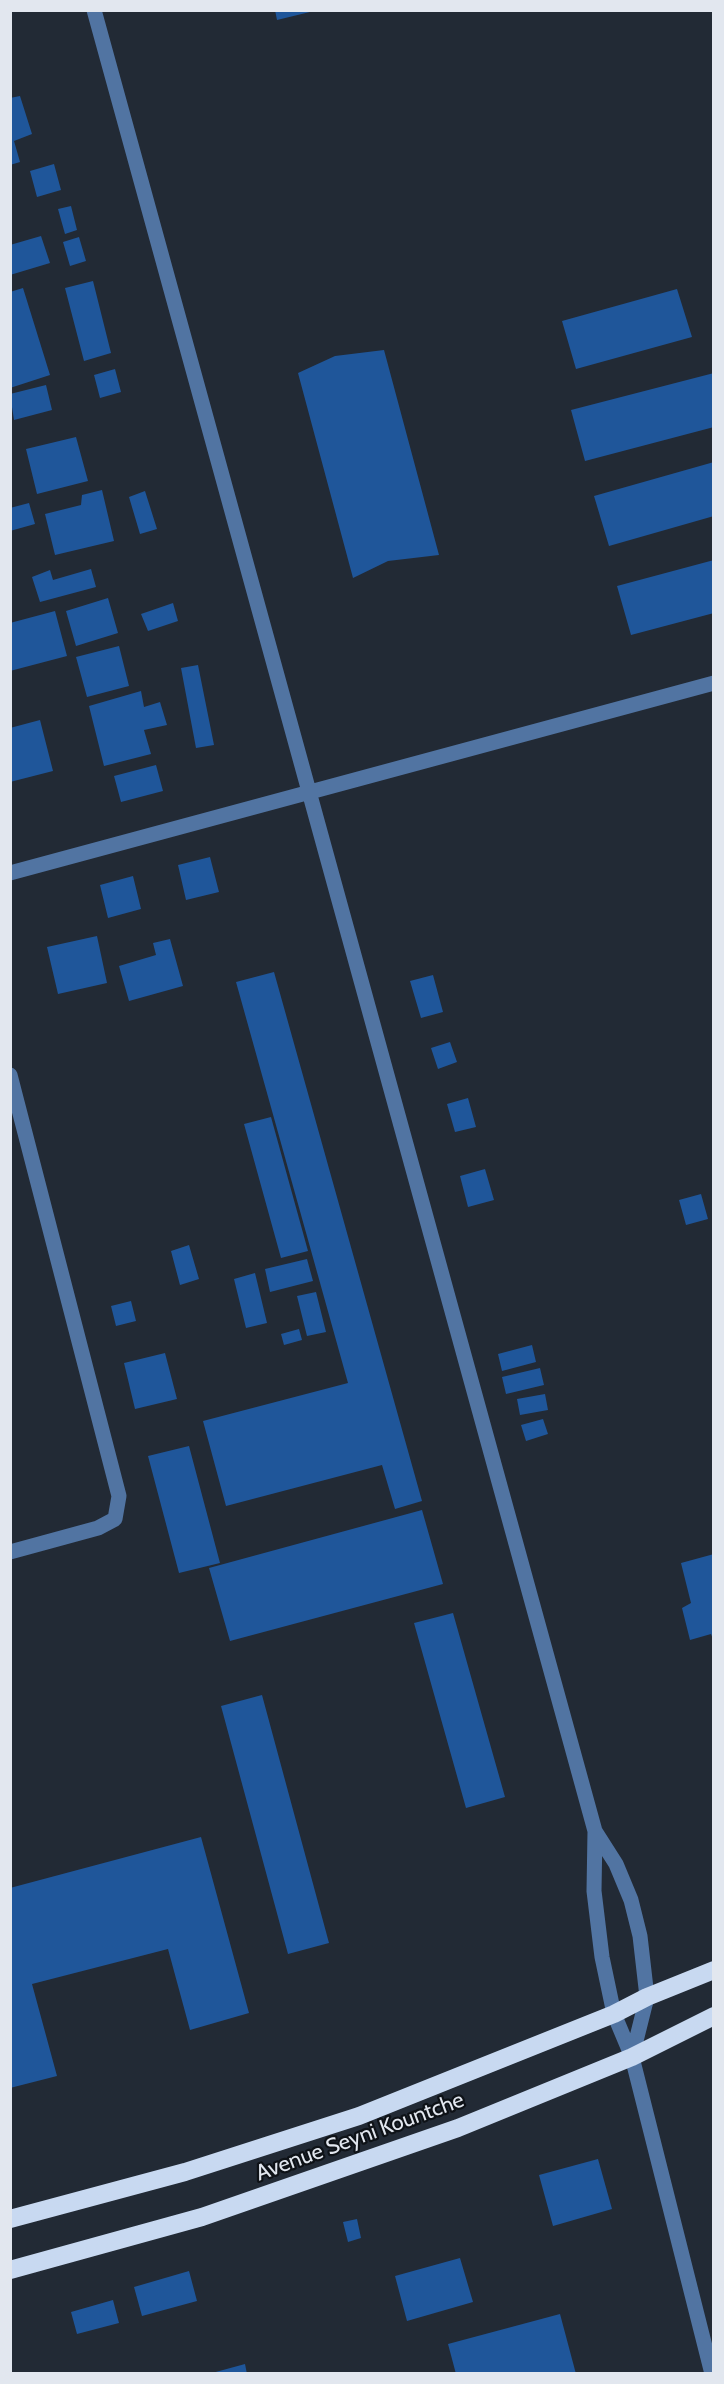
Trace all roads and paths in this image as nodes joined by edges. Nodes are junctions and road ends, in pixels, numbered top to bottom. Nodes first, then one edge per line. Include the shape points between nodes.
1 (94, 10) edge
2 (714, 683) edge
3 (308, 790) junction
4 (10, 873) edge
5 (10, 1075) edge
6 (10, 1552) edge
7 (595, 1831) junction
8 (714, 1970) edge
9 (647, 1997) junction
10 (614, 2014) junction
11 (714, 2016) edge
12 (632, 2057) junction
13 (10, 2220) edge
14 (10, 2270) edge
15 (712, 2373) edge

1 - 3 street
2 - 3 street
3 - 4 street
3 - 7 street
5 - 6 street via 119,1496 115,1519 98,1528
7 - 9 street via 616,1864 631,1900 640,1936
7 - 10 street via 594,1891
8 - 9 highway, Avenue Seyni Kountche
9 - 10 highway, Avenue Seyni Kountche
9 - 12 street
10 - 12 street
10 - 13 highway, Avenue Seyni Kountche via 359,2116 185,2172
11 - 12 highway, Avenue Seyni Kountche
12 - 14 highway, Avenue Seyni Kountche via 458,2128 288,2189
12 - 15 street

